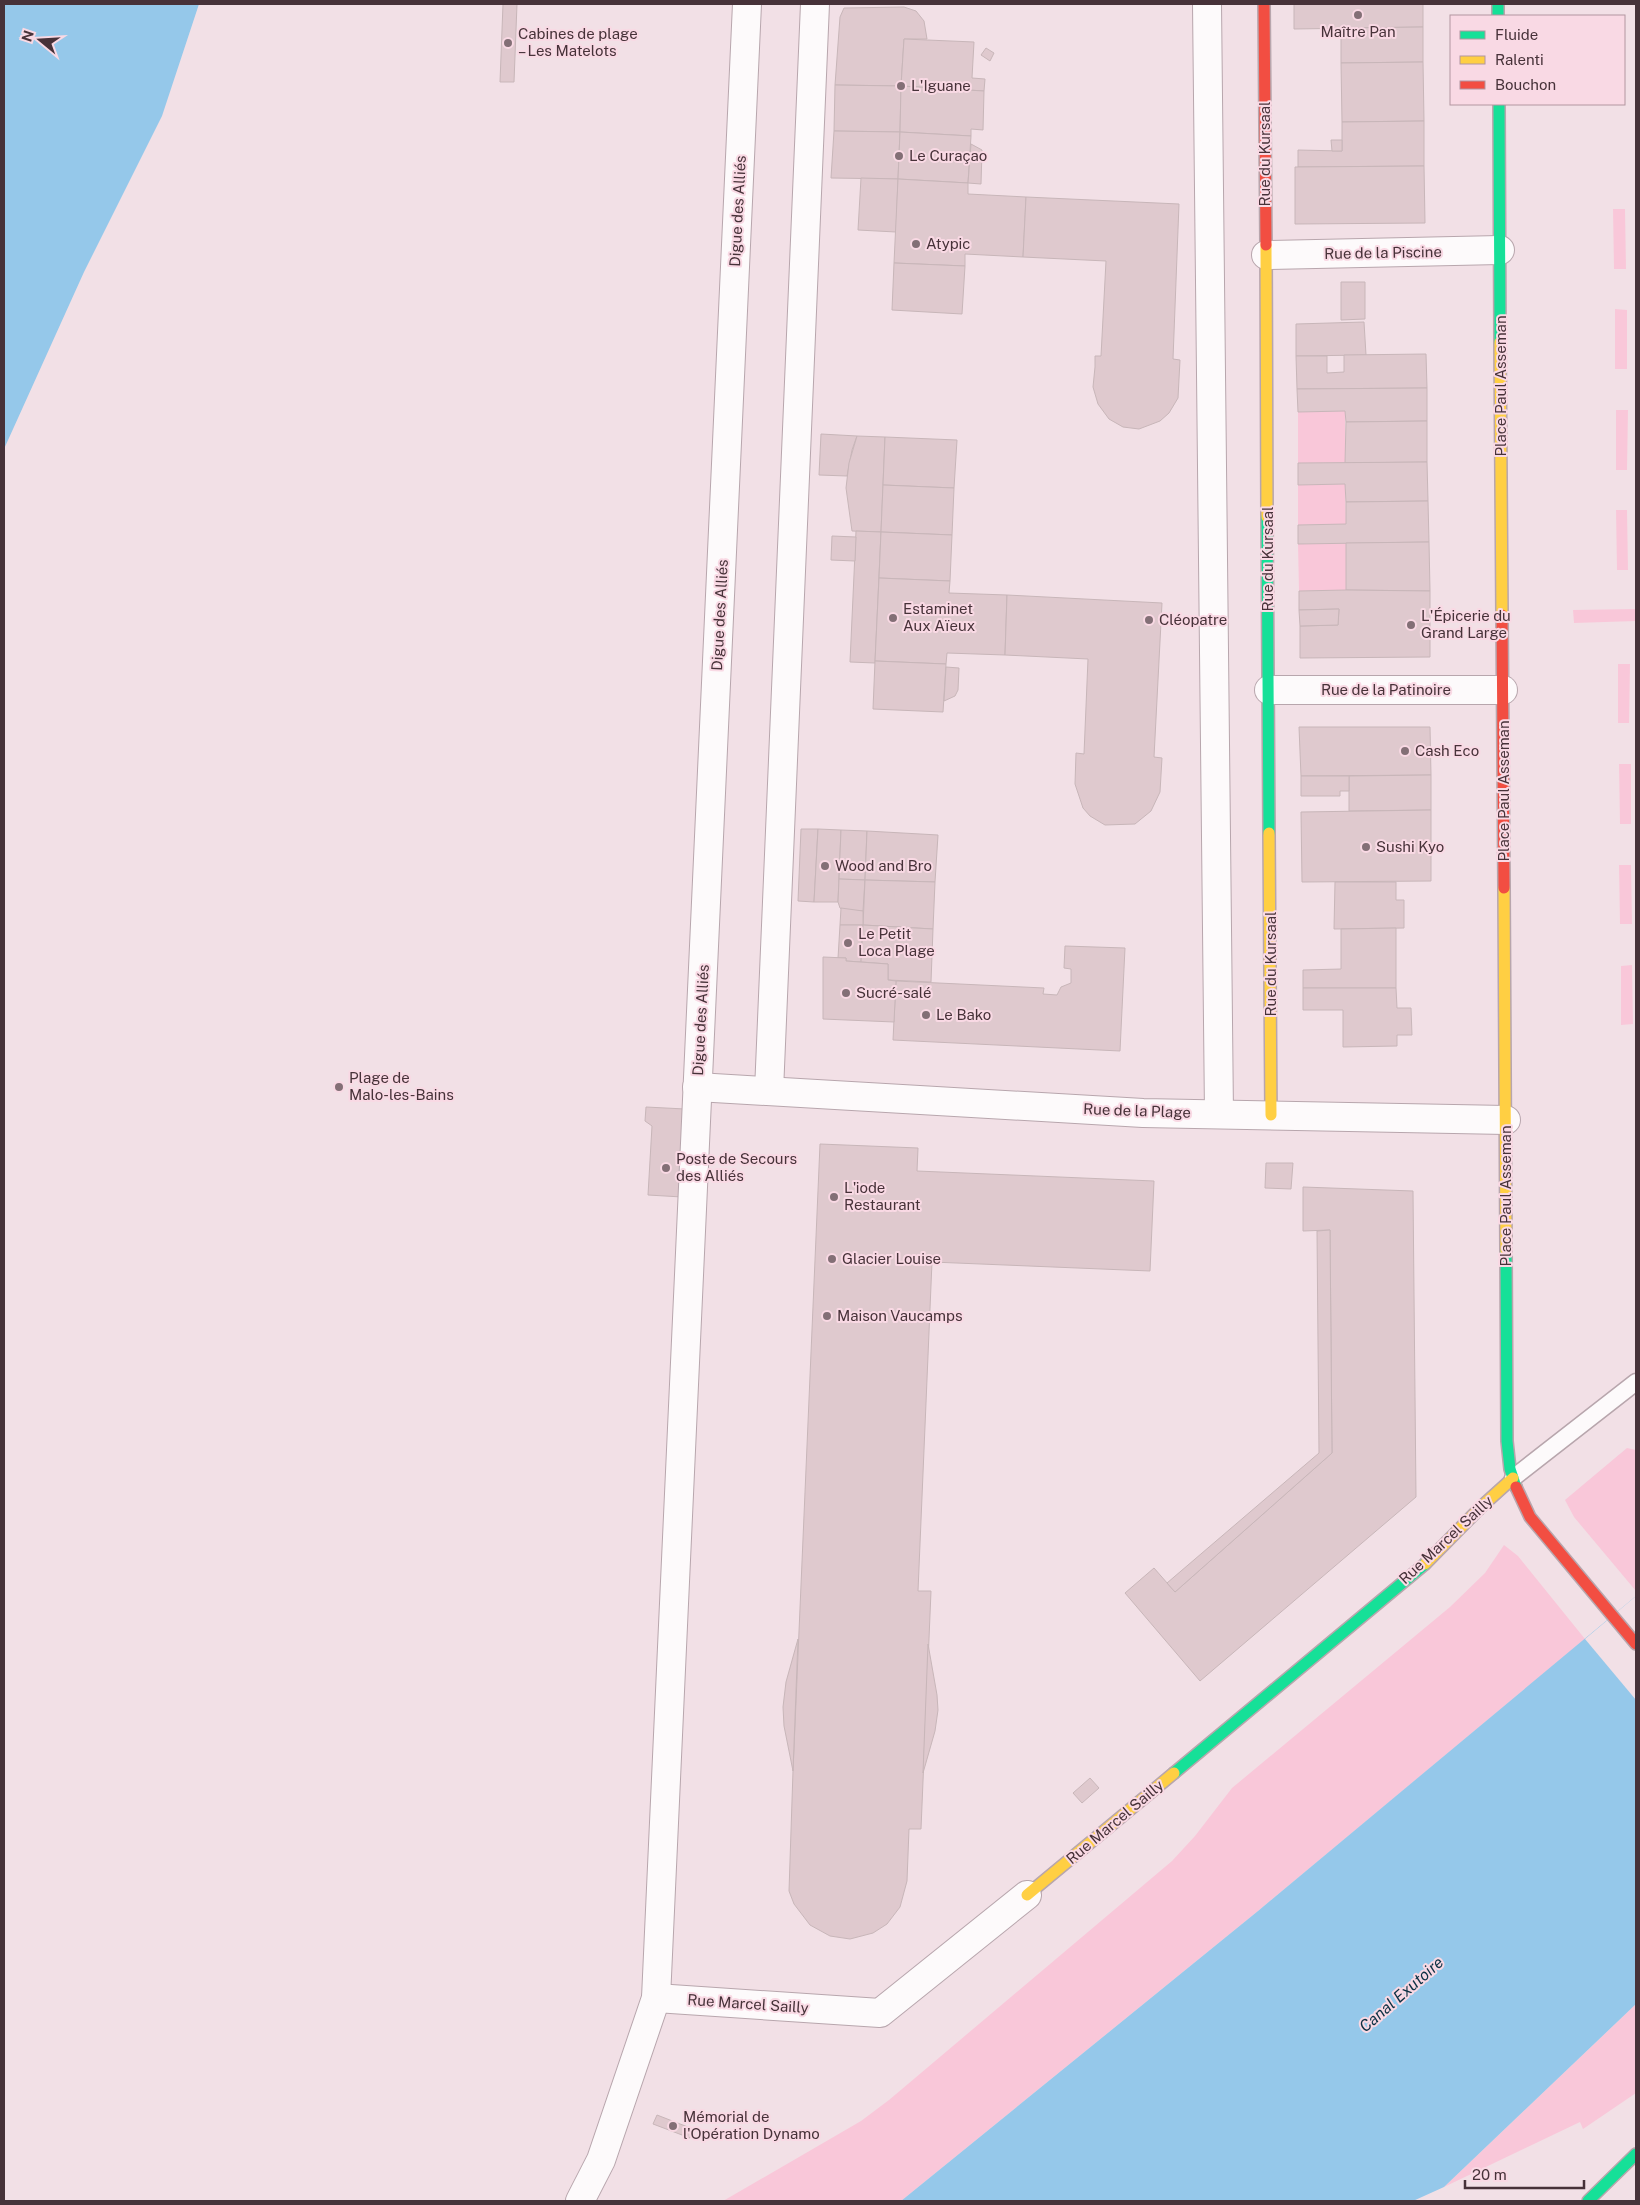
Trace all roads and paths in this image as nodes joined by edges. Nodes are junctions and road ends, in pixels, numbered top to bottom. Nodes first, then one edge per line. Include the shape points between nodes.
1 (747, 4) edge
2 (816, 4) edge
3 (1207, 4) edge
4 (1264, 4) edge
5 (1499, 105) edge
6 (1500, 250) junction
7 (1266, 255) junction
8 (1269, 690) junction
9 (1503, 690) junction
10 (698, 1087) junction
11 (768, 1092) junction
12 (1219, 1114) junction
13 (1271, 1115) junction
14 (1506, 1120) junction
15 (1636, 1382) edge
16 (1513, 1478) junction
17 (1636, 1644) edge
18 (1027, 1895) joint
19 (656, 1998) junction
20 (1636, 2154) edge
21 (580, 2201) edge
22 (1588, 2201) edge

1 - 10 street, Digue des Alliés
2 - 11 street
3 - 12 street
4 - 7 street, Rue du Kursaal
5 - 6 street, Place Paul Asseman
6 - 7 street, Rue de la Piscine
6 - 9 street, Place Paul Asseman
7 - 8 street, Rue du Kursaal
8 - 9 street, Rue de la Patinoire
8 - 13 street, Rue du Kursaal
9 - 14 street, Place Paul Asseman
10 - 11 street, Digue des Alliés
10 - 19 street
11 - 12 street, Rue de la Plage via 1143,1113
12 - 13 street, Rue de la Plage
13 - 14 street, Rue de la Plage
14 - 16 street, Place Paul Asseman via 1506,1425
15 - 16 lane
16 - 17 street, Place Paul Asseman via 1520,1498 1541,1530
16 - 18 street, Rue Marcel Sailly via 1430,1560
18 - 19 street, Rue Marcel Sailly via 880,2013
19 - 21 street via 601,2160
20 - 22 street

